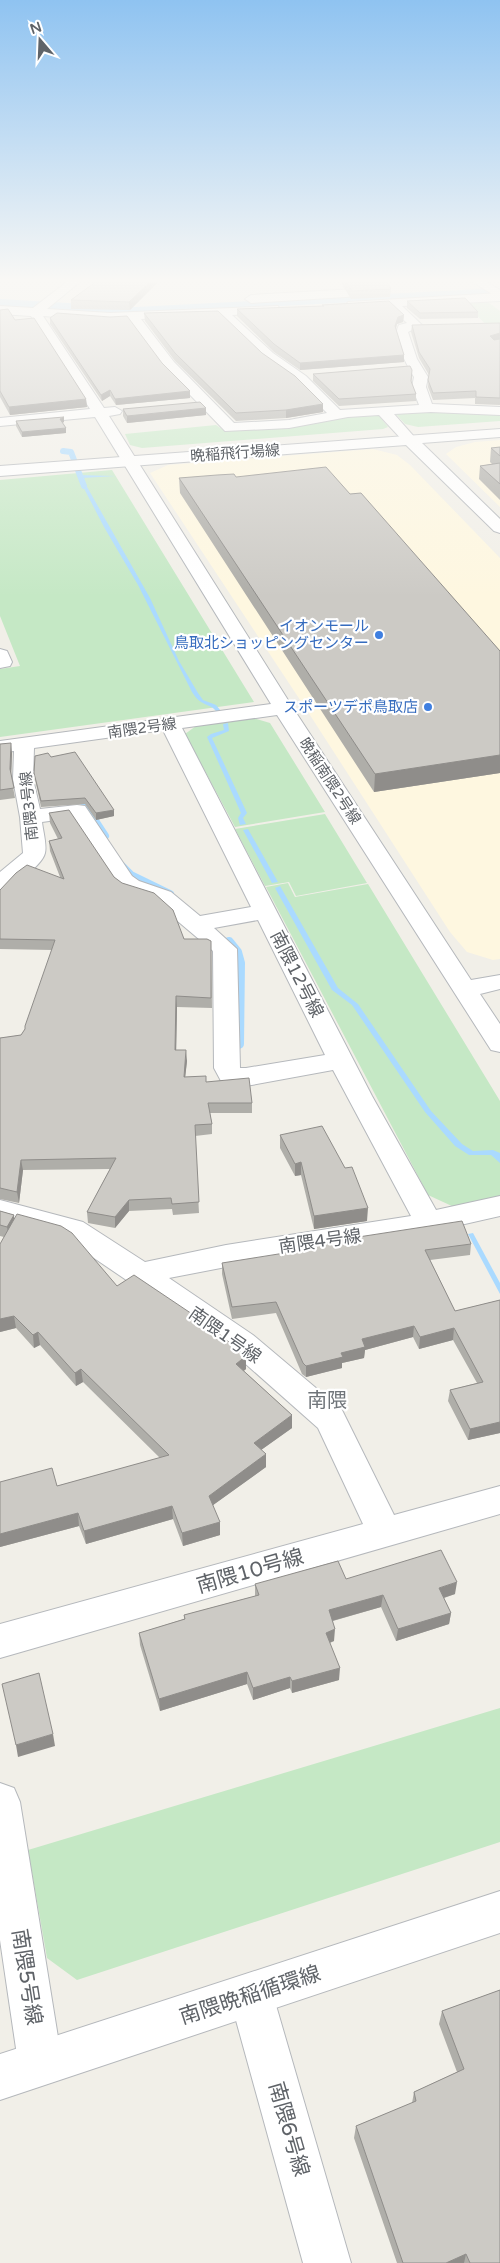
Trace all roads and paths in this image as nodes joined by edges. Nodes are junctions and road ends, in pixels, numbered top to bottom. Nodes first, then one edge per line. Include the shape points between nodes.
1 (86, 387) edge
2 (191, 387) edge
3 (308, 387) edge
4 (419, 387) edge
5 (206, 402) junction
6 (186, 404) edge
7 (427, 408) junction
8 (129, 410) edge
9 (383, 411) junction
10 (500, 411) edge
11 (100, 413) junction
12 (337, 415) junction
13 (0, 422) edge
14 (500, 433) edge
15 (410, 440) junction
16 (129, 461) junction
17 (0, 471) edge
18 (500, 528) edge
19 (0, 655) edge
20 (0, 662) edge
21 (283, 708) junction
22 (170, 724) junction
23 (24, 744) junction
24 (0, 747) edge
25 (31, 817) junction
26 (0, 883) edge
27 (265, 912) junction
28 (196, 924) junction
29 (500, 982) edge
30 (466, 989) junction
31 (500, 1044) edge
32 (340, 1060) junction
33 (500, 1206) edge
34 (0, 1210) edge
35 (428, 1221) junction
36 (139, 1275) junction
37 (500, 1500) edge
38 (385, 1532) junction
39 (0, 1641) edge
40 (0, 1802) edge
41 (500, 1912) edge
42 (251, 1995) junction
43 (40, 2062) junction
44 (0, 2077) edge
45 (327, 2263) edge

1 - 11 street, 晩稲南隈2号線
2 - 5 street
3 - 12 street
4 - 7 street
5 - 6 street
5 - 12 street via 230,428 236,429
7 - 9 street
7 - 10 street
8 - 11 street
9 - 12 street
9 - 15 street
11 - 13 street
11 - 16 street, 晩稲南隈2号線
14 - 15 street, 晩稲飛行場線
15 - 16 street, 晩稲飛行場線
15 - 18 street
16 - 17 street, 晩稲飛行場線
16 - 21 street, 晩稲南隈2号線
19 - 20 street via 3,662
21 - 22 street, 南隈2号線
21 - 30 street, 晩稲南隈2号線
22 - 23 street, 南隈2号線
22 - 27 street, 南隈12号線
23 - 24 street, 南隈2号線
23 - 25 street, 南隈3号線 via 23,779
25 - 26 street, 南隈3号線 via 34,853 30,860
25 - 28 street via 77,811 124,881 163,897
27 - 28 street
27 - 32 street, 南隈12号線
28 - 32 street via 225,949 227,1068 230,1075 246,1077
29 - 30 street
30 - 31 street, 晩稲南隈2号線
32 - 35 street, 南隈12号線
33 - 35 street, 南隈4号線
34 - 36 street, 南隈1号線 via 73,1229
35 - 36 street, 南隈4号線 via 376,1233 176,1265
36 - 38 street, 南隈1号線 via 242,1343 330,1419
37 - 38 street, 南隈10号線
38 - 39 street, 南隈10号線
40 - 43 street, 南隈5号線
41 - 42 street, 南隈晩稲循環線
42 - 43 street, 南隈晩稲循環線
42 - 45 street, 南隈6号線
43 - 44 street, 南隈晩稲循環線

